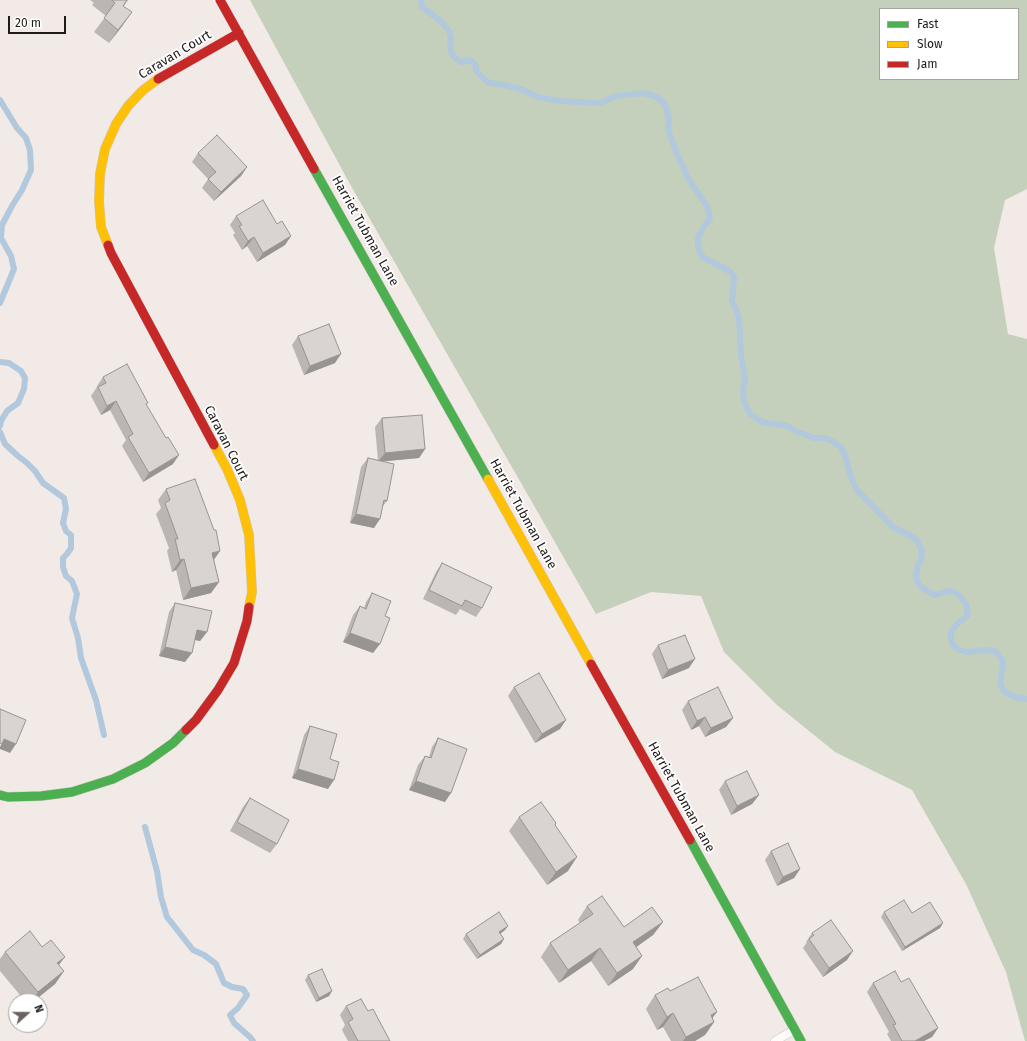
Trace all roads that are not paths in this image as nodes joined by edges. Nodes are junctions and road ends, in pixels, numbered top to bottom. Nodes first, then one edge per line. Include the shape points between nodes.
1 (220, 0) edge
2 (239, 33) junction
3 (0, 795) edge
4 (795, 1030) junction
5 (775, 1041) edge
6 (801, 1041) edge

1 - 2 street, Harriet Tubman Lane
2 - 3 street, Caravan Court via 162,76 128,106 116,124 105,149 100,174 99,201 102,227 111,253 227,469 240,500 249,535 252,592 247,621 234,663 196,720 173,743 145,763 113,779 72,792 41,796
2 - 4 street, Harriet Tubman Lane
4 - 5 lane
4 - 6 street, Harriet Tubman Lane

